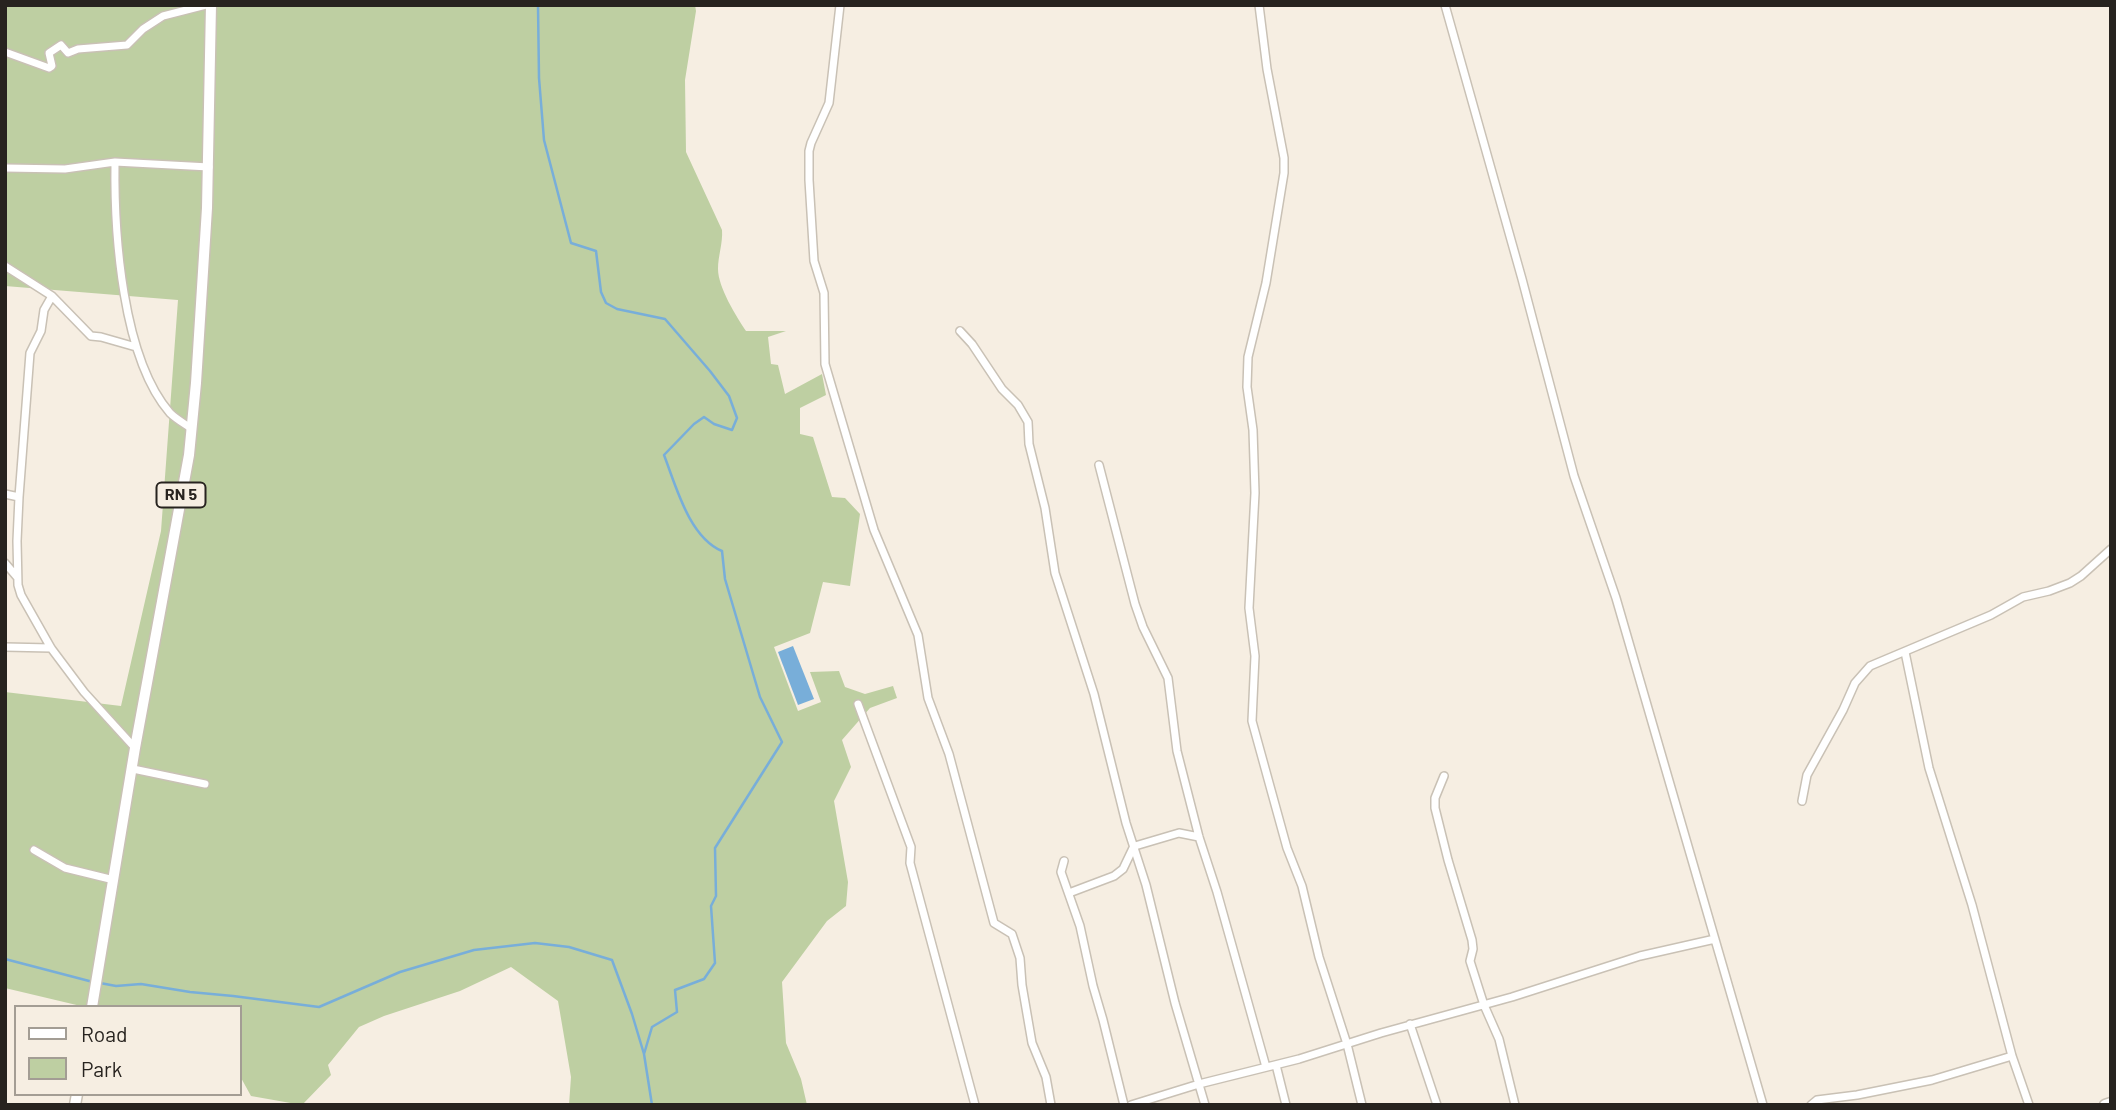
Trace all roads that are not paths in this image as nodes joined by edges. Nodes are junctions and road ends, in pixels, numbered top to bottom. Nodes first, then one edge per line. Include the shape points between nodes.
1 (209, 5) edge
2 (840, 5) edge
3 (1259, 5) edge
4 (1445, 5) edge
5 (5, 52) edge
6 (116, 162) junction
7 (209, 167) junction
8 (5, 168) edge
9 (5, 266) edge
10 (52, 296) junction
11 (960, 331) dead end
12 (136, 348) junction
13 (192, 429) junction
14 (1100, 465) dead end
15 (5, 494) edge
16 (19, 497) junction
17 (2111, 549) edge
18 (5, 563) edge
19 (18, 578) junction
20 (5, 647) edge
21 (51, 648) junction
22 (1905, 652) junction
23 (858, 704) dead end
24 (135, 748) junction
25 (133, 769) junction
26 (1444, 776) dead end
27 (205, 784) dead end
28 (1802, 801) dead end
29 (1199, 836) junction
30 (1135, 846) junction
31 (34, 850) dead end
32 (1064, 861) dead end
33 (114, 880) junction
34 (1069, 893) junction
35 (1715, 939) junction
36 (92, 1005) edge
37 (1484, 1005) junction
38 (1410, 1024) junction
39 (1347, 1044) junction
40 (2012, 1056) junction
41 (1276, 1065) junction
42 (1266, 1067) junction
43 (1199, 1084) junction
44 (2111, 1103) edge
45 (975, 1105) edge
46 (1051, 1105) edge
47 (1124, 1105) edge
48 (1131, 1105) edge
49 (1205, 1105) edge
50 (1286, 1105) edge
51 (1362, 1105) edge
52 (1437, 1105) edge
53 (1515, 1105) edge
54 (1763, 1105) edge
55 (1811, 1105) edge
56 (2029, 1105) edge
57 (2105, 1105) edge

1 - 5 street via 163,16 127,45 68,53 61,45 49,53 49,68
1 - 7 main road, RN 5
2 - 46 street via 829,103 809,151 814,261 823,288 826,369 874,530 918,635 928,698 949,754 994,923 1012,934 1020,958 1032,1043
3 - 39 street via 1284,173 1248,357 1255,493 1249,608 1255,656 1252,721
4 - 35 street via 1574,476 1616,598
6 - 7 street
6 - 8 street via 65,169
6 - 12 street via 117,244
7 - 13 main road, RN 5
9 - 10 street
10 - 12 street via 91,336
10 - 16 street via 30,353
11 - 30 street via 1028,422 1055,573
12 - 13 street via 162,400
13 - 24 main road, RN 5
14 - 29 street via 1135,604 1168,676 1177,751
15 - 16 street
16 - 19 street
17 - 22 street via 2077,579 2023,597
18 - 19 street
19 - 21 street via 22,595
20 - 21 street
21 - 24 street
22 - 28 street via 1874,663 1855,683 1807,775
22 - 40 street via 1929,768
23 - 45 street via 911,847 910,863
24 - 25 main road, RN 5
25 - 27 street
25 - 33 main road, RN 5
26 - 37 street via 1435,808 1472,940 1470,961
29 - 30 street via 1179,833
29 - 42 street
30 - 34 street via 1124,869
30 - 43 street
31 - 33 street via 65,868
32 - 34 street via 1060,869
33 - 36 main road, RN 5
34 - 47 street
35 - 37 street via 1640,956
35 - 54 street
37 - 38 street
37 - 53 street via 1499,1039
38 - 39 street
38 - 52 street
39 - 41 street
39 - 51 street
40 - 55 street via 1928,1081 1817,1100
40 - 56 street
41 - 42 street
41 - 50 street
42 - 43 street
43 - 48 street
43 - 49 street
44 - 57 main road

